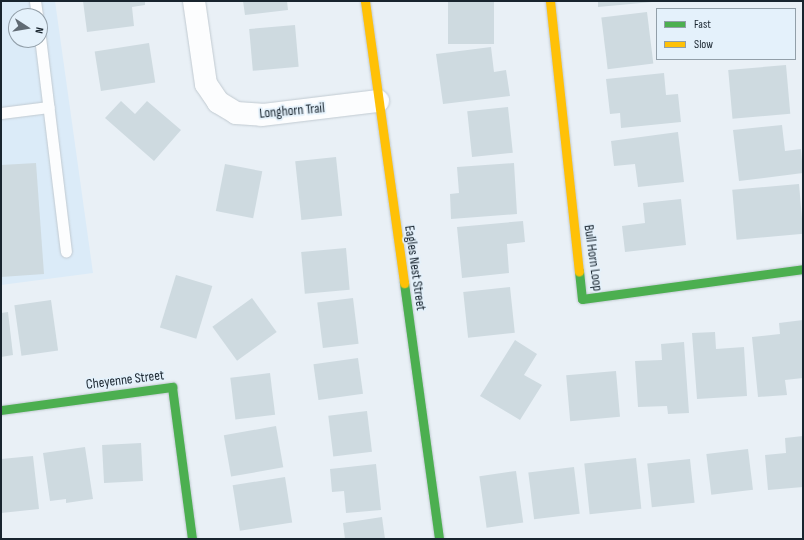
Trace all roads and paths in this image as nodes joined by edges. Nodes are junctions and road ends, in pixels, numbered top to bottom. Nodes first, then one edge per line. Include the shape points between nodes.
1 (194, 1) edge
2 (364, 1) edge
3 (550, 1) edge
4 (41, 48) edge
5 (378, 101) junction
6 (49, 107) junction
7 (1, 113) edge
8 (66, 251) dead end
9 (803, 269) edge
10 (1, 410) edge
11 (192, 539) edge
12 (439, 539) edge

1 - 5 street, Longhorn Trail via 206,84 218,102 236,113 262,115
2 - 5 street, Eagles Nest Street
3 - 9 street, Bull Horn Loop via 582,299
4 - 6 lane
5 - 12 street, Eagles Nest Street
6 - 7 lane
6 - 8 lane
10 - 11 street, Cheyenne Street via 172,387

